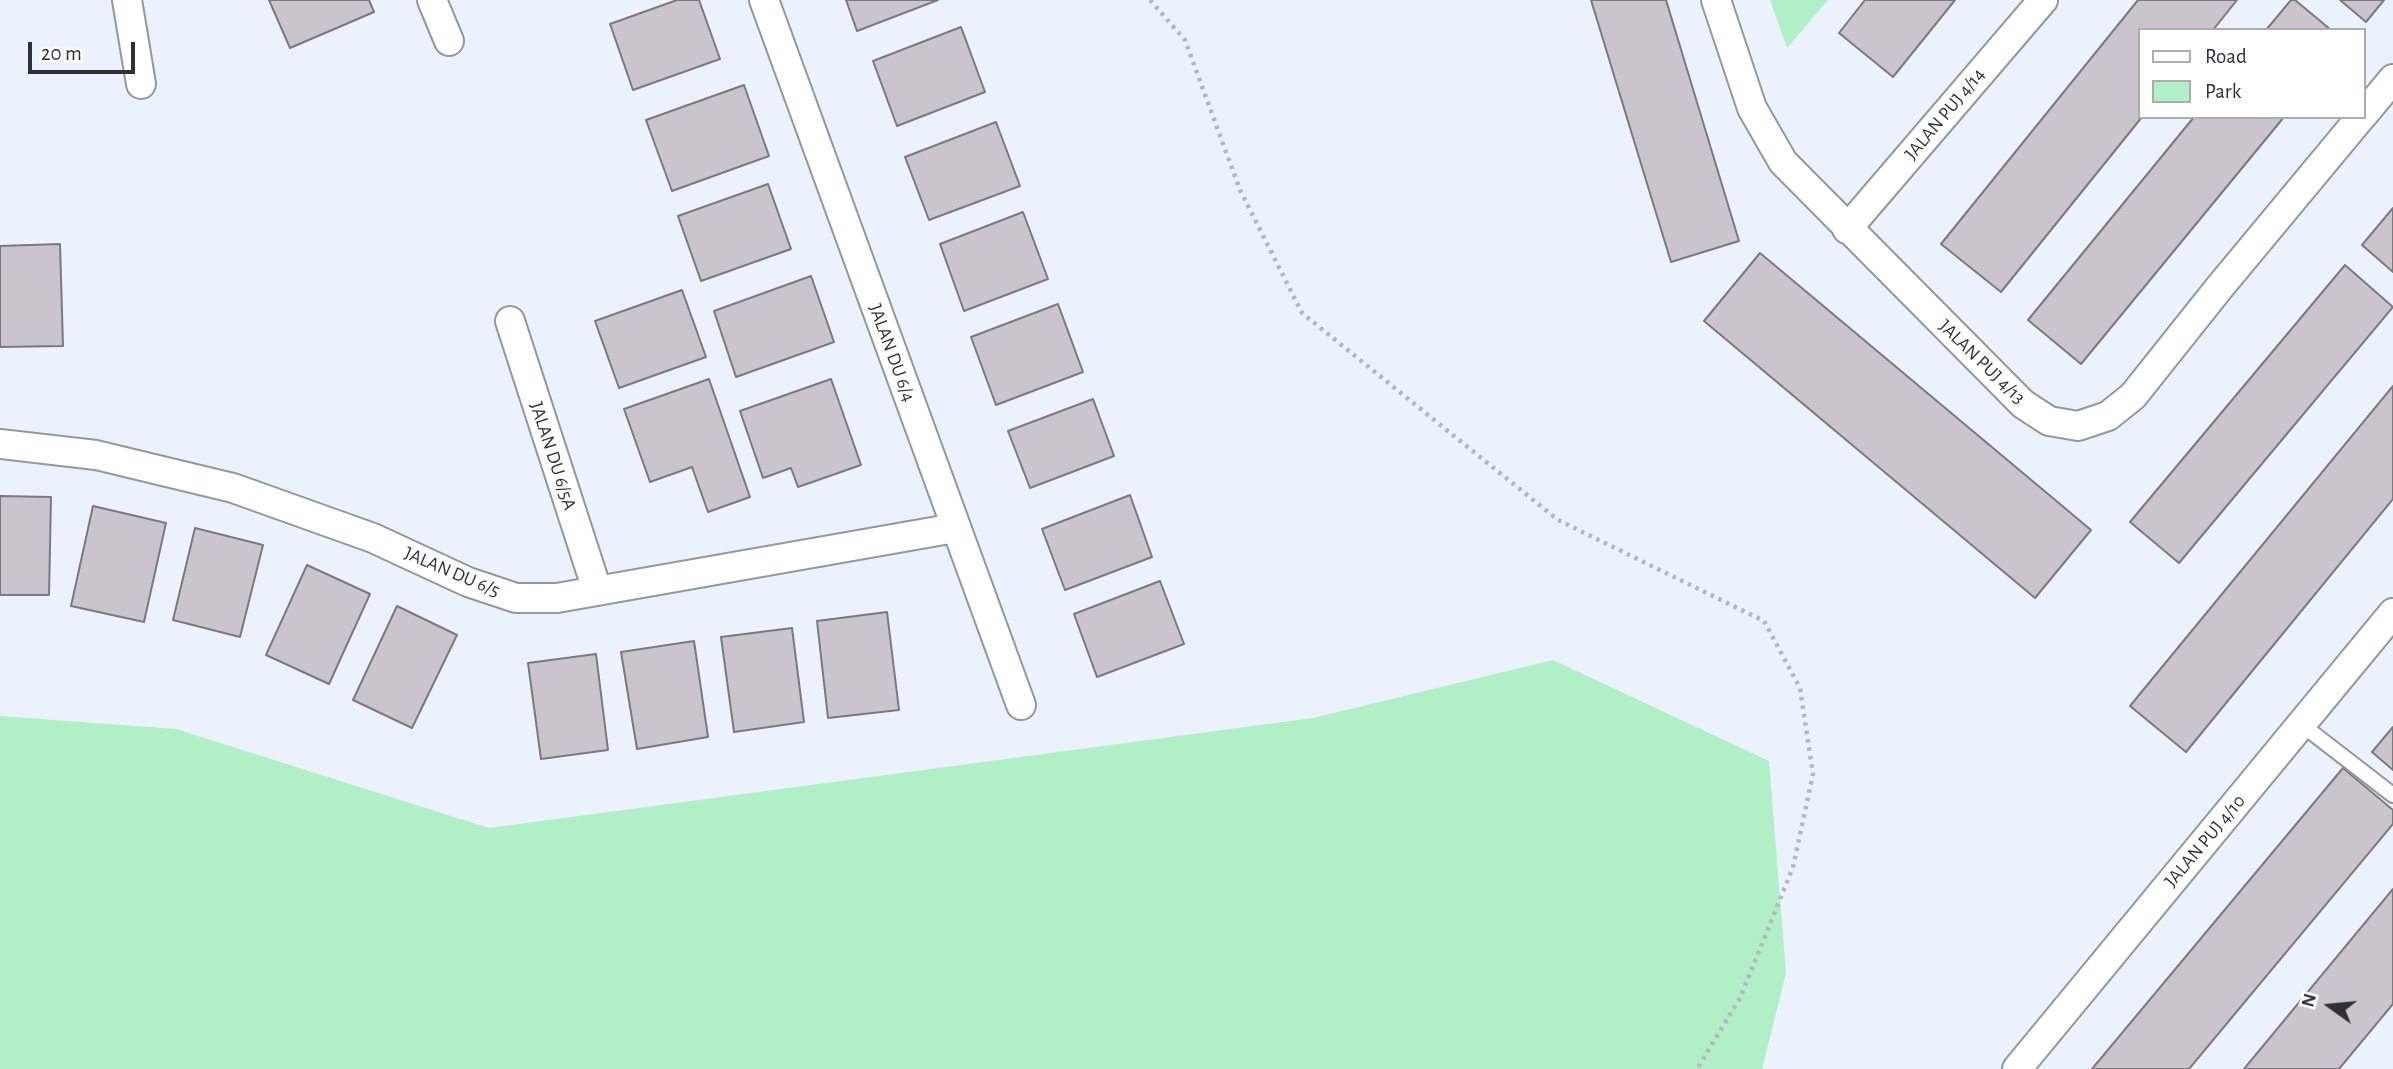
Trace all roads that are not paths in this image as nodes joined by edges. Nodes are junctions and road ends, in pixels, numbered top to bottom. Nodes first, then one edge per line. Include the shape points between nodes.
1 (127, 0) edge
2 (432, 0) edge
3 (764, 0) edge
4 (1716, 0) edge
5 (2043, 0) edge
6 (449, 41) dead end
7 (2393, 79) edge
8 (141, 84) dead end
9 (2365, 112) edge
10 (2360, 119) edge
11 (1847, 229) junction
12 (510, 321) dead end
13 (0, 444) edge
14 (956, 528) junction
15 (597, 590) junction
16 (2393, 613) edge
17 (1021, 705) dead end
18 (2301, 724) junction
19 (2393, 795) edge
20 (2017, 1069) edge

1 - 8 street
2 - 6 street
3 - 14 street, JALAN DU 6/4
4 - 11 street, JALAN PUJ 4/13 via 1752,108 1776,151
5 - 11 street, JALAN PUJ 4/14
7 - 9 street, JALAN PUJ 4/13
10 - 11 street, JALAN PUJ 4/13 via 2133,396 2108,416 2078,426 2049,421 2023,404
12 - 15 street, JALAN DU 6/5A
13 - 15 street, JALAN DU 6/5 via 96,455 233,488 373,538 468,582 516,598 557,598
14 - 15 street, JALAN DU 6/5
14 - 17 street, JALAN DU 6/4
16 - 18 street, JALAN PUJ 4/10
18 - 19 lane
18 - 20 street, JALAN PUJ 4/10

